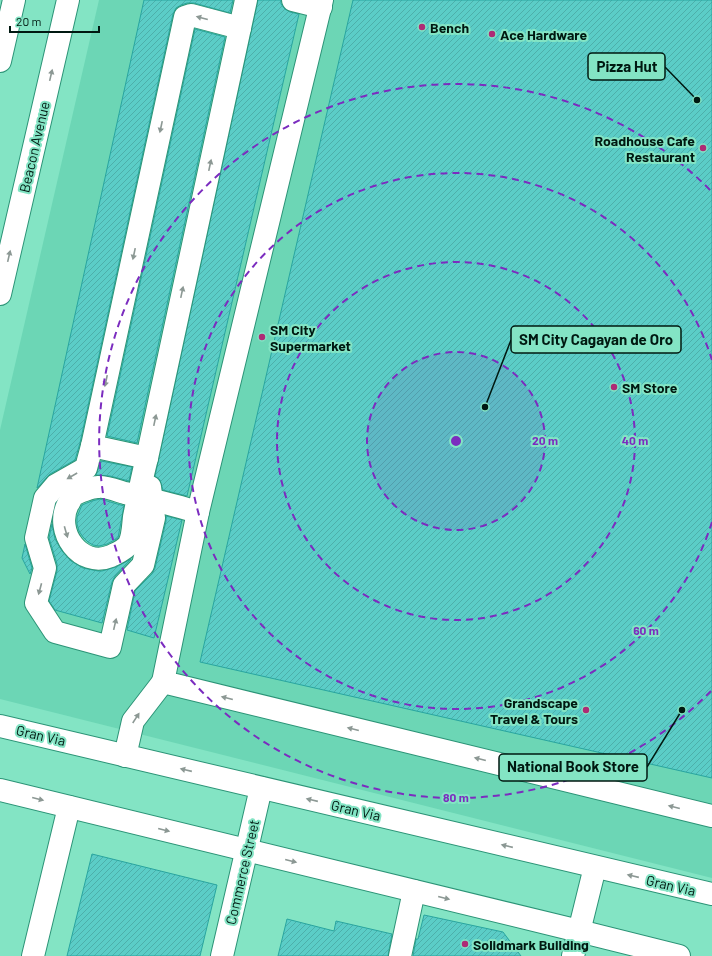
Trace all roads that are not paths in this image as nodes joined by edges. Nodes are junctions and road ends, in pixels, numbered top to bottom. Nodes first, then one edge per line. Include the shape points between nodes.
1 (14, 0) edge
2 (68, 0) edge
3 (246, 0) edge
4 (293, 0) edge
5 (322, 3) edge
6 (240, 28) junction
7 (0, 61) edge
8 (0, 294) edge
9 (92, 446) junction
10 (147, 458) junction
11 (198, 512) junction
12 (163, 682) junction
13 (0, 726) edge
14 (125, 756) junction
15 (261, 788) junction
16 (0, 790) edge
17 (69, 807) junction
18 (712, 816) edge
19 (247, 850) junction
20 (595, 867) junction
21 (414, 891) junction
22 (712, 894) edge
23 (579, 931) junction
24 (33, 956) edge
25 (222, 956) edge
26 (400, 956) edge
27 (573, 956) edge
28 (679, 956) edge

1 - 7 street
8 -> 2 street, Beacon Avenue
3 - 6 street
4 - 5 street
5 - 11 street
6 -> 9 street via 191,15 185,17
10 -> 6 street
9 - 10 street
9 -> 10 street via 86,468 56,485 45,498 36,538 45,568 36,603 55,632 110,647 124,585 143,565 154,518
11 -> 10 street via 145,498 138,496 99,486 86,489 73,496 67,507 64,519 69,542 87,556 96,558 120,552 128,544 132,531 135,511 137,504 139,496
11 - 12 street
14 -> 12 street via 133,721
18 -> 12 street
13 - 14 street, Gran Via
15 -> 14 street, Gran Via
15 - 19 street, Commerce Street
20 -> 15 street, Gran Via
16 -> 17 street
17 -> 19 street
17 - 24 street
19 -> 21 street
19 - 25 street, Commerce Street
22 -> 20 street, Gran Via
20 - 23 street
21 -> 23 street
21 - 26 street
23 - 27 street
23 - 28 street

